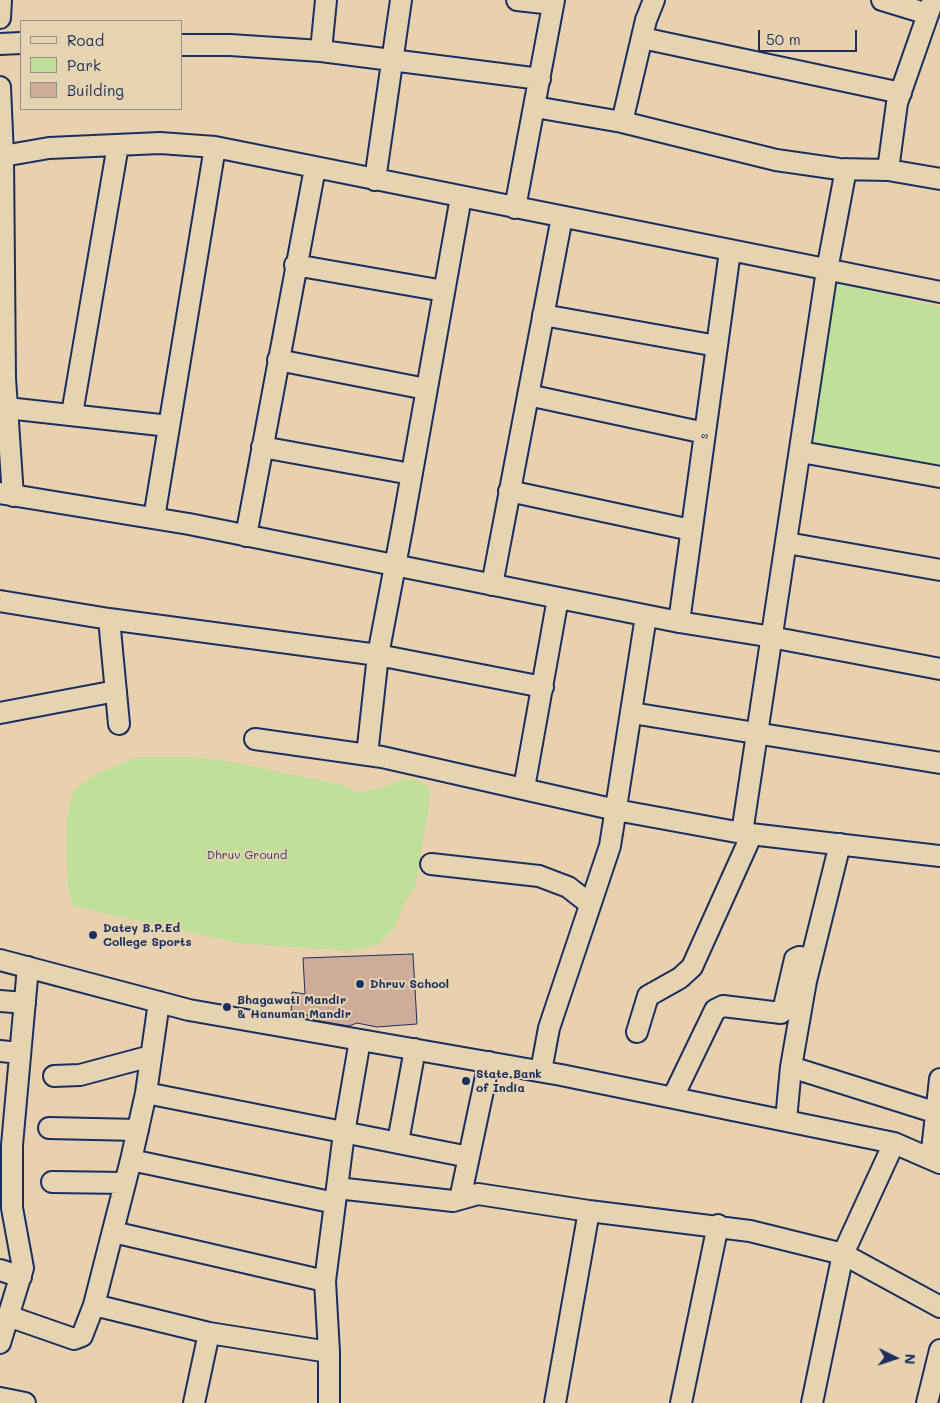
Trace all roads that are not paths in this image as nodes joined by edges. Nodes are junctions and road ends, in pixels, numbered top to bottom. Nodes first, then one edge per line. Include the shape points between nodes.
1 (2, 0) edge
2 (326, 0) edge
3 (401, 0) edge
4 (517, 0) edge
5 (654, 0) edge
6 (882, 0) edge
7 (554, 2) edge
8 (930, 7) edge
9 (0, 18) edge
10 (642, 38) junction
11 (20, 43) edge
12 (0, 44) edge
13 (182, 45) edge
14 (321, 51) junction
15 (392, 60) junction
16 (540, 79) junction
17 (0, 87) edge
18 (901, 93) junction
19 (535, 107) junction
20 (622, 122) junction
21 (118, 145) junction
22 (215, 147) junction
23 (3, 156) junction
24 (315, 168) junction
25 (846, 169) junction
26 (888, 170) junction
27 (2, 178) edge
28 (940, 179) edge
29 (375, 180) junction
30 (461, 197) junction
31 (515, 208) junction
32 (562, 217) junction
33 (730, 251) junction
34 (2, 262) edge
35 (296, 265) junction
36 (827, 270) junction
37 (444, 291) junction
38 (940, 292) edge
39 (543, 315) junction
40 (716, 346) junction
41 (278, 360) junction
42 (426, 389) junction
43 (528, 395) junction
44 (7, 408) junction
45 (72, 414) junction
46 (169, 426) junction
47 (704, 433) junction
48 (262, 447) junction
49 (801, 452) junction
50 (411, 474) junction
51 (940, 477) edge
52 (509, 492) junction
53 (7, 495) edge
54 (154, 518) junction
55 (691, 530) junction
56 (246, 536) junction
57 (787, 543) junction
58 (394, 566) junction
59 (940, 570) edge
60 (492, 585) junction
61 (558, 598) junction
62 (0, 601) edge
63 (646, 616) junction
64 (109, 619) junction
65 (679, 622) junction
66 (772, 637) junction
67 (378, 656) junction
68 (940, 670) edge
69 (543, 687) junction
70 (116, 691) junction
71 (0, 712) edge
72 (632, 712) junction
73 (119, 724) dead end
74 (756, 732) junction
75 (255, 739) dead end
76 (367, 755) junction
77 (940, 763) edge
78 (524, 788) junction
79 (616, 810) junction
80 (747, 833) junction
81 (840, 844) junction
82 (940, 856) edge
83 (431, 864) dead end
84 (590, 904) junction
85 (811, 958) junction
86 (0, 960) edge
87 (28, 967) junction
88 (0, 1001) edge
89 (159, 1002) junction
90 (25, 1004) junction
91 (637, 1032) dead end
92 (360, 1040) junction
93 (415, 1049) junction
94 (10, 1052) edge
95 (151, 1056) junction
96 (489, 1062) junction
97 (791, 1067) junction
98 (541, 1071) junction
99 (54, 1076) dead end
100 (940, 1079) edge
101 (146, 1093) junction
102 (673, 1097) junction
103 (8, 1098) edge
104 (937, 1113) junction
105 (786, 1120) junction
106 (49, 1128) dead end
107 (138, 1130) junction
108 (344, 1133) junction
109 (398, 1142) junction
110 (894, 1143) junction
111 (6, 1145) edge
112 (469, 1157) junction
113 (131, 1160) junction
114 (935, 1161) edge
115 (52, 1182) dead end
116 (125, 1183) junction
117 (336, 1195) junction
118 (460, 1199) junction
119 (589, 1211) junction
120 (718, 1225) junction
121 (113, 1232) junction
122 (843, 1254) junction
123 (0, 1270) edge
124 (22, 1277) junction
125 (325, 1281) junction
126 (94, 1305) junction
127 (940, 1307) edge
128 (8, 1316) junction
129 (209, 1333) junction
130 (0, 1343) edge
131 (940, 1350) edge
132 (329, 1352) junction
133 (0, 1398) edge
134 (25, 1403) edge
135 (194, 1403) edge
136 (329, 1403) edge
137 (555, 1403) edge
138 (681, 1403) edge
139 (812, 1403) edge
140 (927, 1403) edge

1 - 9 street
2 - 14 street
3 - 15 street
4 - 7 street
5 - 10 street
6 - 8 street
7 - 16 street
8 - 18 street
10 - 18 street
10 - 20 street
11 - 12 street
13 - 14 street via 230,44
14 - 15 street
15 - 16 street
15 - 29 street
16 - 19 street
17 - 23 street
18 - 26 street
19 - 20 street
19 - 31 street
20 - 25 street via 776,160
21 - 22 street via 160,143
21 - 23 street via 49,148
21 - 45 street
22 - 24 street
22 - 46 street
23 - 27 street
24 - 29 street
24 - 35 street
25 - 26 street
25 - 36 street
26 - 28 street
27 - 34 street
29 - 30 street
30 - 31 street
30 - 37 street
31 - 32 street
32 - 33 street
32 - 39 street
33 - 36 street
33 - 40 street, s
34 - 44 street
35 - 37 street
35 - 41 street
36 - 38 street
36 - 49 street
37 - 42 street
39 - 40 street
39 - 43 street
40 - 47 street, s
41 - 42 street
41 - 48 street
42 - 50 street
43 - 47 street
43 - 52 street
44 - 45 street
44 - 53 street
45 - 46 street
46 - 54 street
47 - 55 street, s
48 - 50 street
48 - 56 street
49 - 51 street
49 - 57 street
50 - 58 street
52 - 55 street
52 - 60 street
53 - 54 street
54 - 56 street
55 - 65 street, s
56 - 58 street
57 - 59 street
57 - 66 street
58 - 60 street
58 - 67 street
60 - 61 street
61 - 63 street
61 - 69 street
62 - 64 street
63 - 65 street
63 - 72 street
64 - 67 street
64 - 70 street
65 - 66 street
66 - 68 street
66 - 74 street
67 - 69 street
67 - 76 street
69 - 78 street
70 - 71 street
70 - 73 street
72 - 74 street
72 - 79 street
74 - 77 street
74 - 80 street
75 - 76 street
76 - 78 street
78 - 79 street
79 - 80 street
79 - 84 street via 610,846
80 - 81 street
80 - 91 street via 692,967 680,978 648,996
81 - 82 street
81 - 85 street
83 - 84 street via 539,876 568,887
84 - 98 street via 549,1028
85 - 97 street
85 - 102 street via 795,959 781,1013 723,1006 715,1010
86 - 87 street
87 - 89 street
87 - 90 street
88 - 90 street
89 - 92 street
89 - 95 street
90 - 94 street
92 - 93 street
92 - 108 street
93 - 96 street
93 - 109 street
94 - 103 street
95 - 99 street via 80,1075
95 - 101 street
96 - 98 street
96 - 112 street
97 - 104 street
97 - 105 street
98 - 102 street
100 - 104 street
101 - 107 street
101 - 108 street
102 - 105 street
103 - 111 street
104 - 114 street
105 - 110 street
106 - 107 street
107 - 113 street
108 - 109 street
108 - 117 street
109 - 112 street
110 - 114 street
110 - 122 street
111 - 124 street via 12,1208 23,1259
112 - 118 street
113 - 116 street
113 - 117 street
115 - 116 street
116 - 121 street
117 - 118 street
117 - 125 street
118 - 119 street via 478,1194
119 - 120 street
119 - 137 street
120 - 122 street
120 - 138 street
121 - 125 street
121 - 126 street
122 - 127 street
122 - 139 street
123 - 124 street
124 - 128 street
125 - 132 street
126 - 128 street via 79,1339
126 - 129 street
128 - 130 street
129 - 132 street
129 - 135 street
131 - 140 street
132 - 136 street
133 - 134 street

